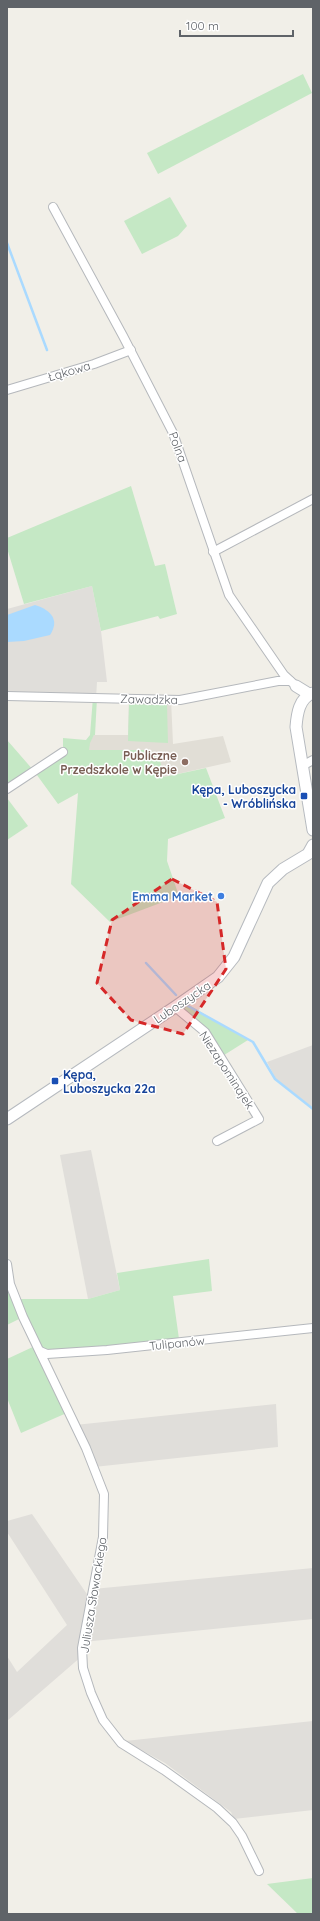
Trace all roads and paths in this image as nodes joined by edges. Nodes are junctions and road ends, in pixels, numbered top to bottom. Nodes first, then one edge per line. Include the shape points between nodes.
1 (53, 207) dead end
2 (131, 350) junction
3 (7, 390) edge
4 (313, 499) edge
5 (213, 552) junction
6 (293, 683) junction
7 (311, 693) edge
8 (7, 696) edge
9 (63, 752) dead end
10 (313, 760) edge
11 (302, 766) junction
12 (7, 788) edge
13 (313, 830) edge
14 (312, 849) edge
15 (176, 1007) junction
16 (7, 1119) edge
17 (217, 1141) dead end
18 (7, 1264) edge
19 (10, 1284) junction
20 (7, 1292) edge
21 (313, 1328) edge
22 (40, 1351) junction
23 (259, 1871) dead end

1 - 2 street, Polna
2 - 3 street, Łąkowa
2 - 5 street, Polna via 173,434
4 - 5 street
5 - 6 street, Polna via 229,595 284,675
6 - 7 street
6 - 8 street, Zawadzka via 278,681 180,700
7 - 11 street via 302,702 296,720
9 - 12 street
10 - 11 street
11 - 13 street
14 - 15 street, Luboszycka via 268,883 228,965 205,987
15 - 16 street, Luboszycka
15 - 17 street, Niezapominajek via 205,1032 258,1119
18 - 19 street, Juliusza Słowackiego
19 - 20 street
19 - 22 street, Juliusza Słowackiego
21 - 22 street, Tulipanów via 107,1350 47,1354
22 - 23 street, Juliusza Słowackiego via 86,1448 104,1494 103,1537 82,1648 83,1668 91,1693 103,1720 121,1743 211,1804 233,1823

